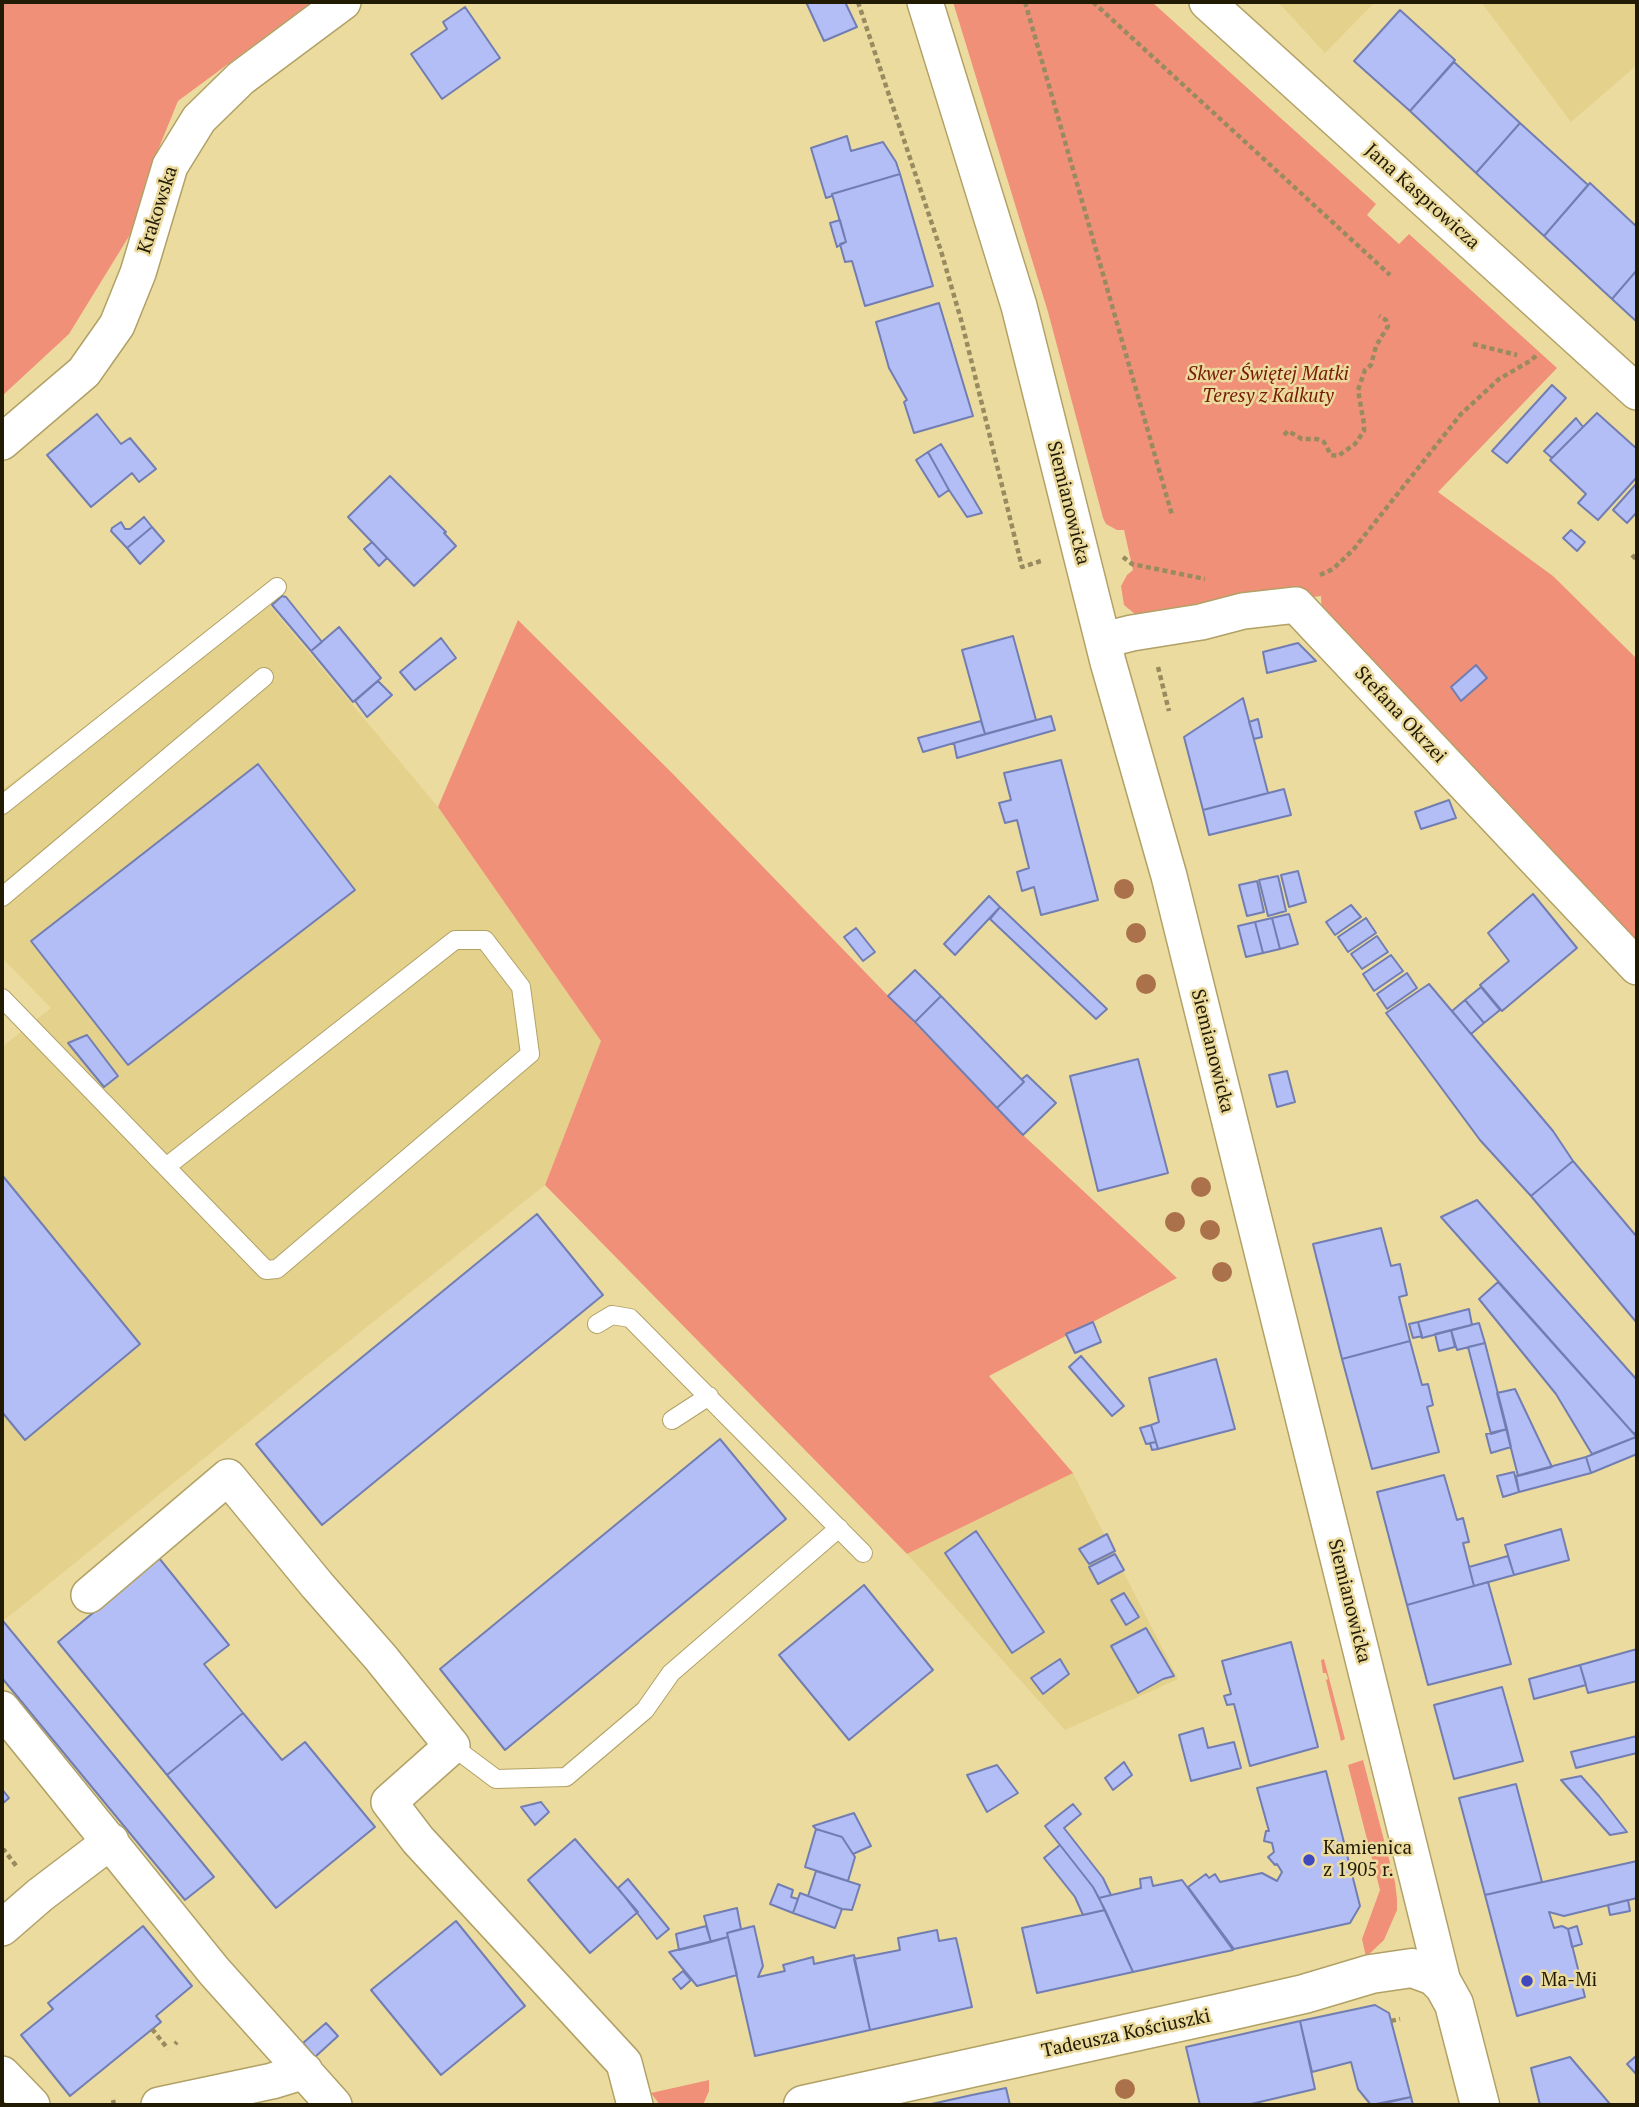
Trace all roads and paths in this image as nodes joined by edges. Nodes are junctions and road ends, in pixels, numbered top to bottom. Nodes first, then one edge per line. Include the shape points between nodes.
1 (344, 2) edge
2 (858, 2) edge
3 (925, 2) edge
4 (1025, 2) edge
5 (1093, 2) edge
6 (1207, 2) edge
7 (1390, 275) dead end
8 (1379, 316) dead end
9 (1473, 344) dead end
10 (1539, 353) dead end
11 (1517, 355) dead end
12 (1637, 392) edge
13 (1284, 435) dead end
14 (2, 442) edge
15 (1172, 514) dead end
16 (1632, 555) dead end
17 (1637, 560) edge
18 (1031, 564) dead end
19 (1132, 564) dead end
20 (1317, 577) dead end
21 (1215, 582) dead end
22 (277, 587) dead end
23 (1104, 640) junction
24 (1157, 660) dead end
25 (264, 677) dead end
26 (1169, 711) dead end
27 (2, 805) edge
28 (2, 897) edge
29 (1637, 967) edge
30 (2, 998) edge
31 (166, 1167) junction
32 (597, 1324) dead end
33 (709, 1396) junction
34 (672, 1420) dead end
35 (839, 1528) junction
36 (863, 1553) dead end
37 (89, 1595) dead end
38 (2, 1709) edge
39 (452, 1746) junction
40 (111, 1842) junction
41 (2, 1928) edge
42 (1444, 1986) junction
43 (1400, 2019) dead end
44 (1391, 2021) dead end
45 (152, 2029) dead end
46 (168, 2049) dead end
47 (305, 2071) junction
48 (2, 2074) edge
49 (32, 2105) edge
50 (159, 2105) edge
51 (334, 2105) edge
52 (635, 2105) edge
53 (803, 2105) edge
54 (1480, 2105) edge

1 - 14 street, Krakowska via 241,78 199,119 170,166 117,325 84,372
2 - 18 path via 962,323 1022,567
3 - 23 street, Siemianowicka via 1019,306
4 - 15 path
5 - 7 path
6 - 12 street, Jana Kasprowicza
8 - 13 path via 1388,326 1359,390 1364,431 1355,444 1338,456 1317,439 1302,439 1288,431
9 - 11 path
10 - 20 path via 1499,379 1461,414 1353,550
16 - 17 path
19 - 21 path
22 - 27 lane
23 - 29 street, Stefana Okrzei via 1243,611 1296,605
23 - 42 street, Siemianowicka via 1172,890
24 - 26 path
25 - 28 lane
30 - 31 lane
31 - 31 lane via 266,1270 278,1269 530,1054 521,987 485,940 455,940
32 - 33 lane via 612,1315 630,1318
33 - 34 lane
33 - 35 lane
35 - 36 lane
35 - 39 lane via 671,1673 645,1710 566,1777 496,1779
37 - 39 street via 228,1477
38 - 40 street
39 - 52 street via 389,1802 418,1840 624,2063
40 - 41 street
40 - 47 street via 214,1971
42 - 53 street, Tadeusza Kościuszki via 1434,1976 1412,1968 1371,1973 1246,2008
42 - 54 street, Siemianowicka via 1454,2004
43 - 44 path
45 - 46 path
47 - 50 street
47 - 51 street
48 - 49 street

